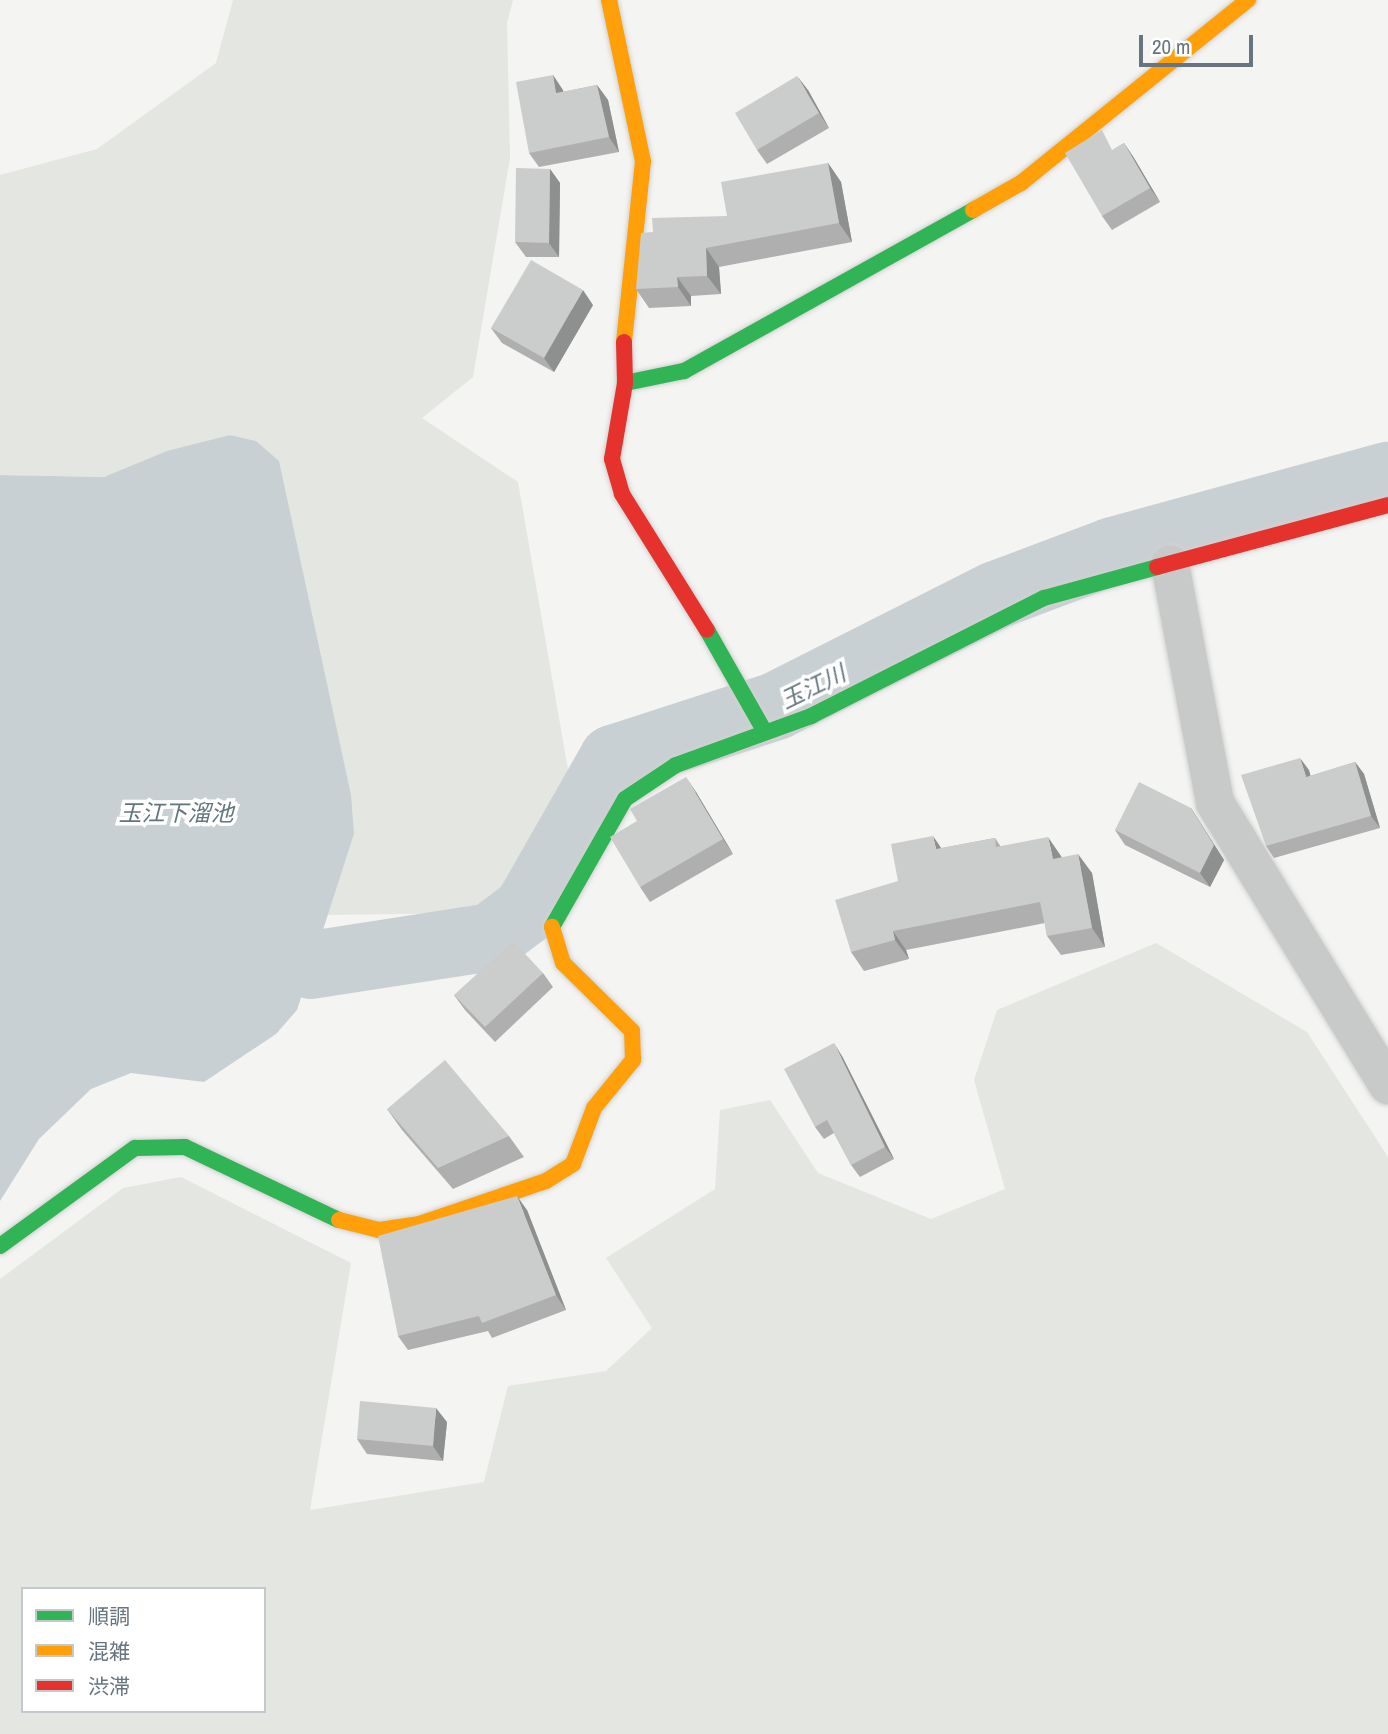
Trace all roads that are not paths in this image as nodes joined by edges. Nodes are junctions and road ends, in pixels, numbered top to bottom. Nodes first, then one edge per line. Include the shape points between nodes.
1 (609, 0) edge
2 (1248, 0) edge
3 (625, 383) junction
4 (1388, 505) edge
5 (1170, 564) junction
6 (765, 733) junction
7 (1388, 1085) edge
8 (0, 1246) edge

1 - 3 street via 643,161 624,318
2 - 3 street via 1021,183 684,371
3 - 6 street via 612,459 622,494 748,695
4 - 5 street
5 - 6 street via 1044,598 811,716
5 - 7 street via 1214,803
6 - 8 street via 676,765 625,799 551,929 563,963 632,1031 634,1060 594,1108 573,1164 533,1186 419,1224 379,1230 345,1223 185,1147 135,1148

